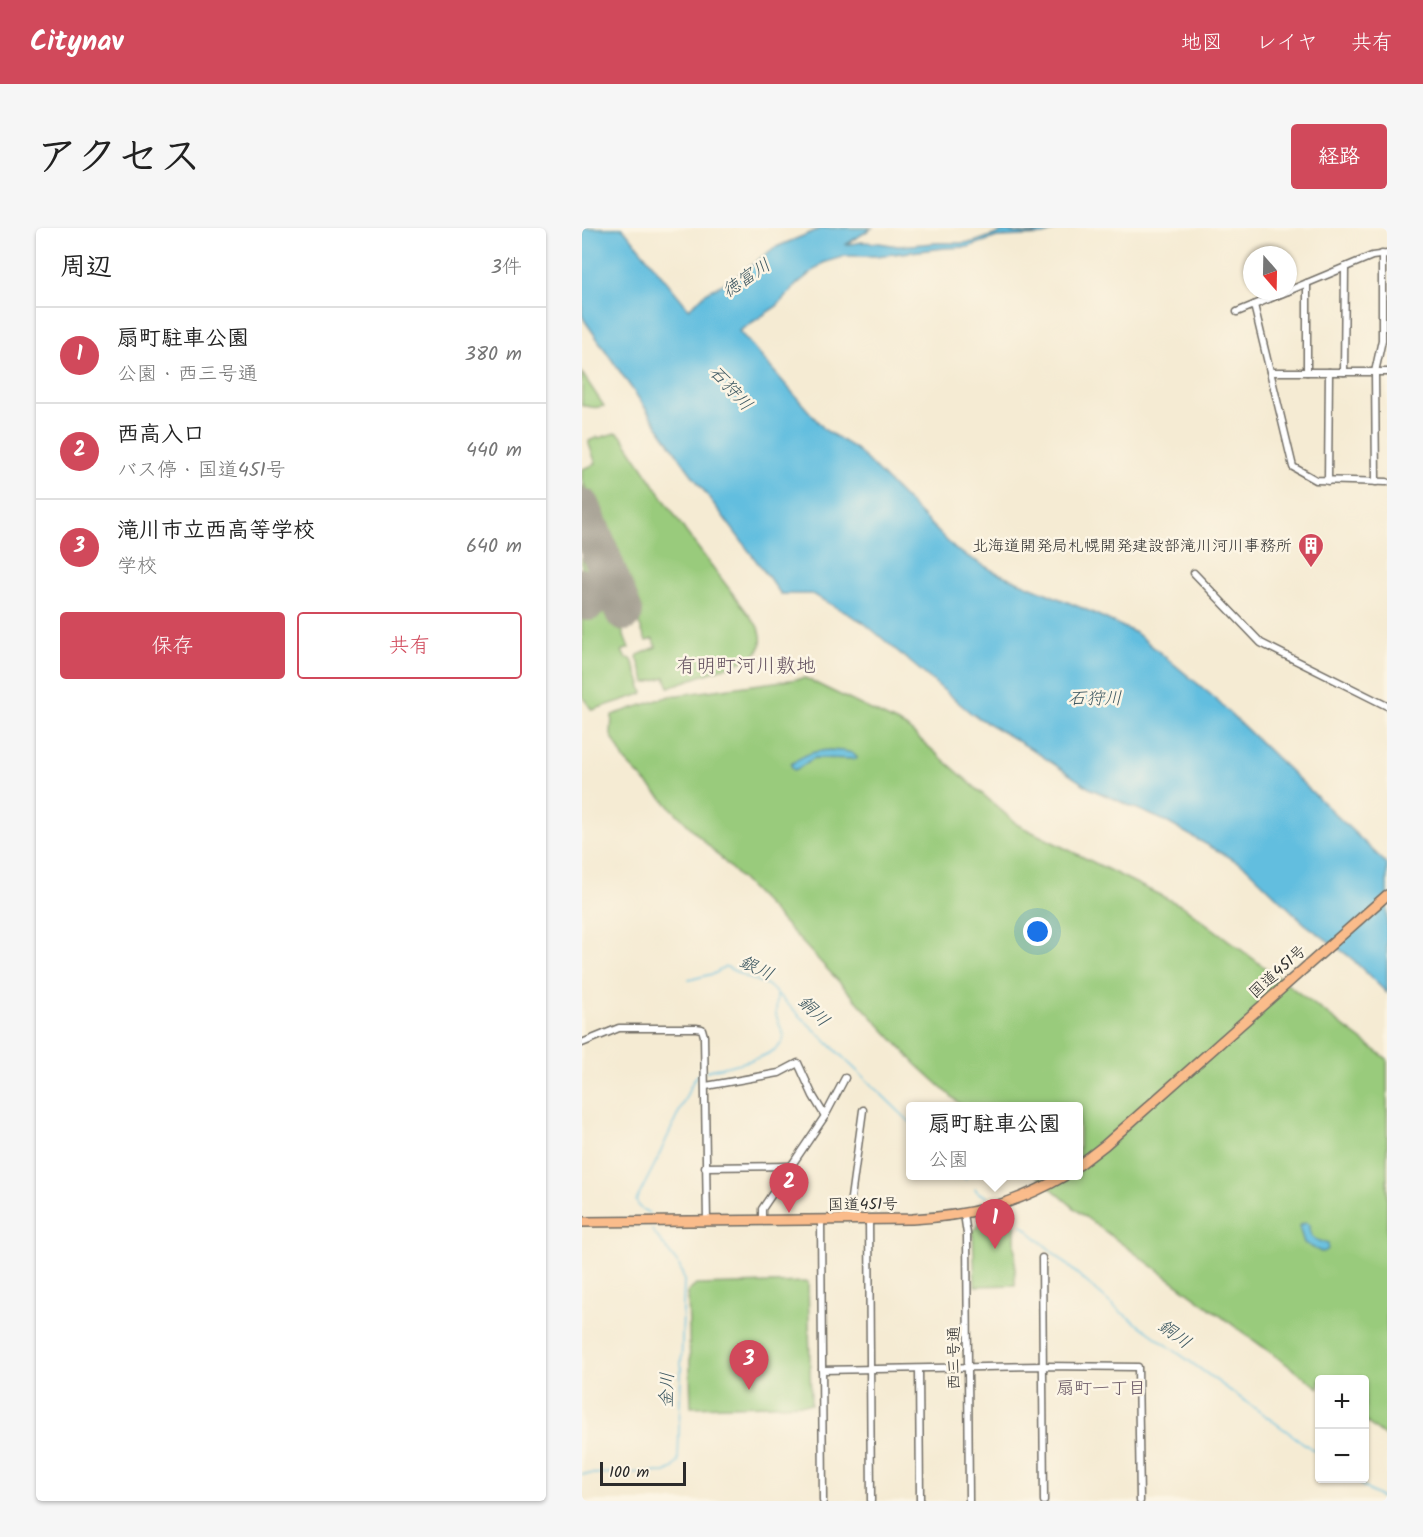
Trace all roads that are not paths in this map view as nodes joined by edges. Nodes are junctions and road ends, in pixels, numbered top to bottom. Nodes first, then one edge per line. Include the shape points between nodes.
1 (1385, 254) edge
2 (1345, 267) junction
3 (1308, 283) junction
4 (1297, 287) edge
5 (1266, 300) edge
6 (1254, 305) junction
7 (1237, 312) dead end
8 (1270, 372) junction
9 (1307, 372) junction
10 (1329, 372) junction
11 (1344, 372) junction
12 (1375, 372) junction
13 (1387, 372) edge
14 (1328, 481) junction
15 (1376, 482) junction
16 (1387, 482) edge
17 (1194, 573) dead end
18 (1387, 706) edge
19 (1387, 895) edge
20 (582, 1042) edge
21 (845, 1078) dead end
22 (706, 1086) junction
23 (863, 1110) dead end
24 (825, 1116) junction
25 (1083, 1163) edge
26 (791, 1166) junction
27 (705, 1167) junction
28 (1056, 1180) edge
29 (964, 1214) junction
30 (869, 1219) junction
31 (821, 1220) junction
32 (848, 1220) junction
33 (707, 1221) junction
34 (762, 1221) junction
35 (582, 1222) edge
36 (1042, 1258) dead end
37 (1043, 1366) junction
38 (968, 1368) junction
39 (870, 1369) junction
40 (919, 1369) junction
41 (822, 1370) junction
42 (823, 1501) edge
43 (871, 1501) edge
44 (920, 1501) edge
45 (969, 1501) edge
46 (1044, 1501) edge
47 (1140, 1501) edge

1 - 2 street
1 - 12 street via 1382,340
2 - 3 street
2 - 11 street
3 - 4 street
3 - 9 street
5 - 6 street
6 - 7 street
6 - 8 street
8 - 9 street
8 - 14 street via 1293,467 1316,480
9 - 10 street
10 - 11 street
10 - 14 street
11 - 12 street
12 - 13 street
12 - 15 street
14 - 15 street
15 - 16 street
17 - 18 street via 1261,643
19 - 25 highway, 国道451号
20 - 22 street via 619,1028 702,1029
21 - 24 street
22 - 24 street via 779,1073 798,1063
22 - 27 street
23 - 32 street
24 - 26 street
26 - 27 street
26 - 34 street via 762,1209
27 - 33 street
28 - 29 highway, 国道451号 via 994,1207
29 - 30 highway, 国道451号
29 - 38 street, 西三号通
30 - 32 highway, 国道451号
30 - 39 street
31 - 32 highway, 国道451号
31 - 34 highway, 国道451号
31 - 41 street
33 - 34 highway, 国道451号
33 - 35 highway, 国道451号
36 - 37 street
37 - 38 street
37 - 46 street
37 - 47 street via 1138,1367
38 - 40 street
38 - 45 street, 西三号通
39 - 40 street
39 - 41 street
39 - 43 street
40 - 44 street
41 - 42 street

